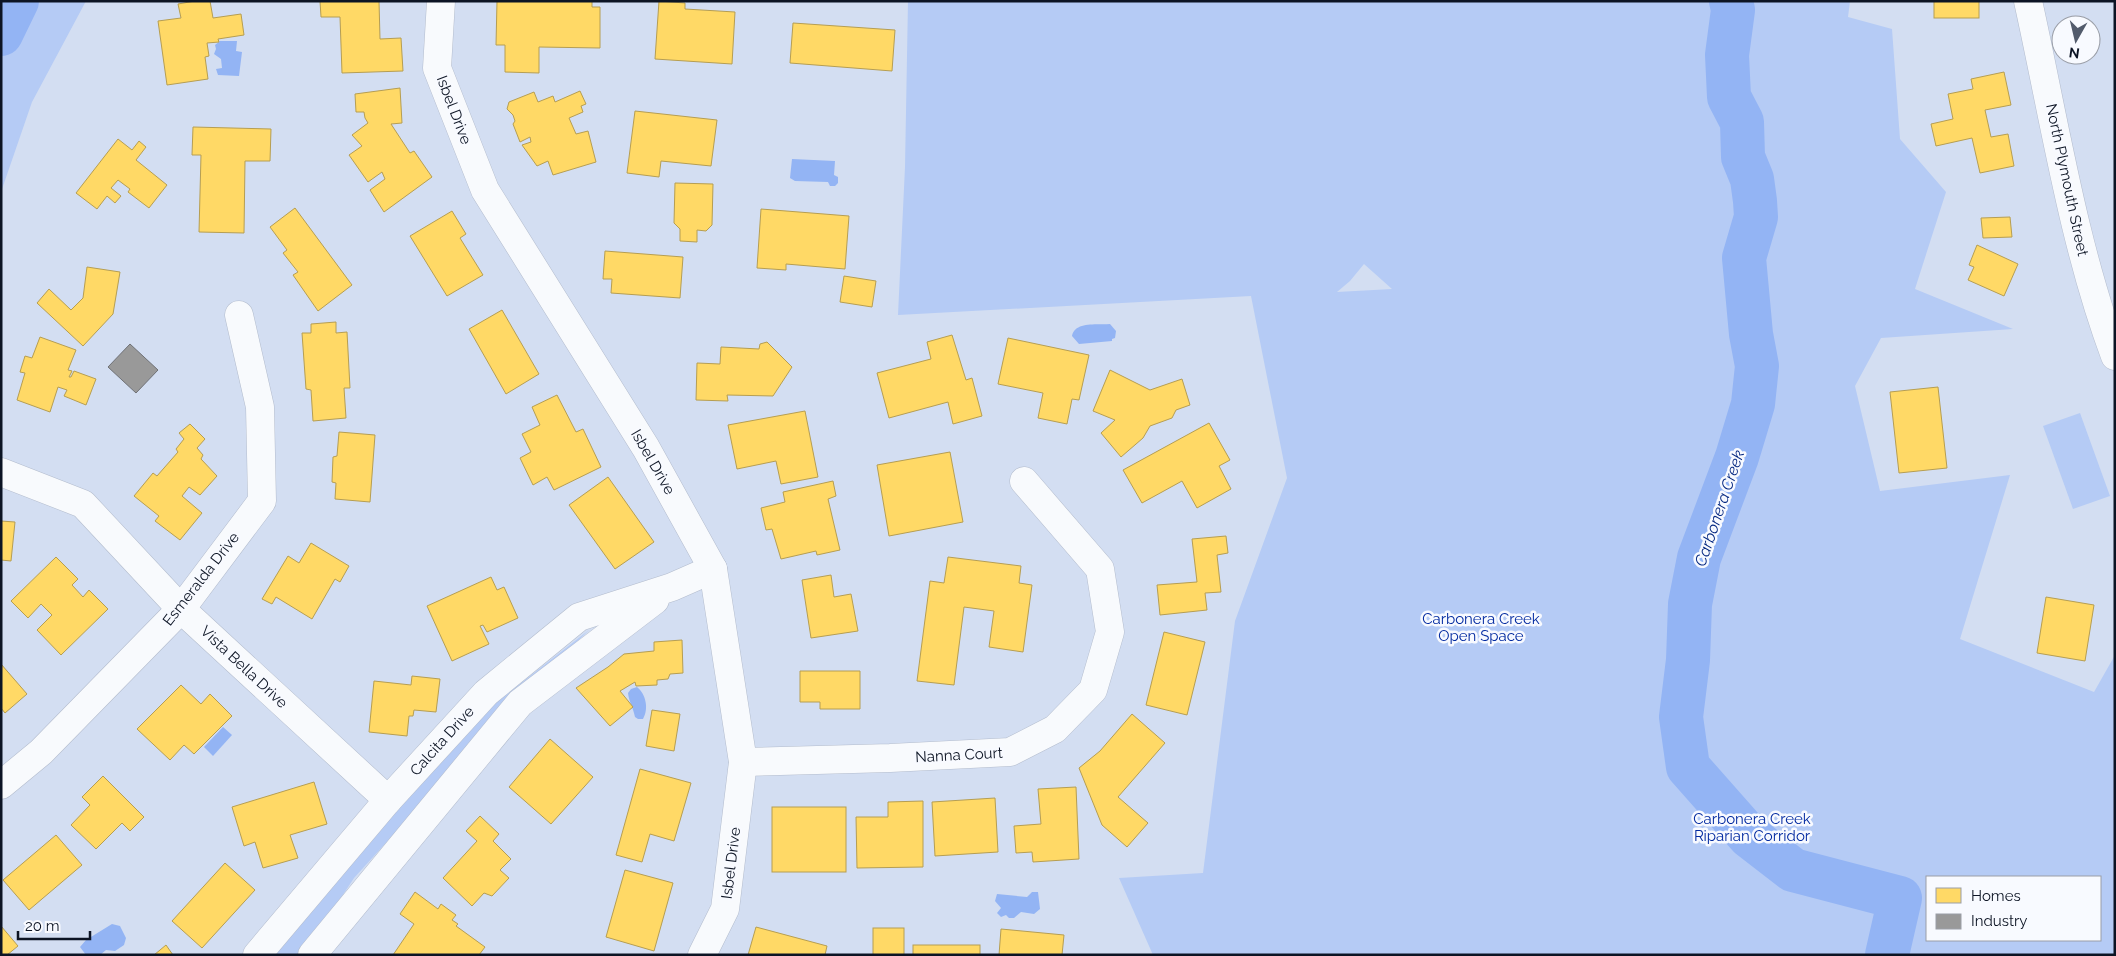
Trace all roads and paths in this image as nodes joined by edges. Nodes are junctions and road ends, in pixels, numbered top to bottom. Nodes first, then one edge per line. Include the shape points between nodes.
1 (441, 1) edge
2 (2028, 1) edge
3 (239, 315) dead end
4 (2115, 356) edge
5 (1, 472) edge
6 (1024, 480) dead end
7 (713, 569) junction
8 (672, 587) junction
9 (181, 609) junction
10 (743, 762) junction
11 (1, 785) edge
12 (388, 800) junction
13 (257, 955) edge
14 (312, 955) edge
15 (702, 955) edge

1 - 7 street, Isbel Drive via 437,68 485,190 646,448
2 - 4 street, North Plymouth Street via 2083,256
3 - 9 street, Esmeralda Drive via 260,407 262,501
5 - 9 street, Vista Bella Drive via 83,504
6 - 10 street, Nanna Court via 1100,569 1110,632 1093,690 1055,729 1010,752
7 - 8 street, Calcita Drive
7 - 10 street, Isbel Drive
8 - 12 street, Calcita Drive via 579,617 486,693
8 - 14 street, Calcita Drive via 520,703
9 - 11 street, Esmeralda Drive via 41,752
9 - 12 street, Vista Bella Drive
10 - 15 street, Isbel Drive via 725,909
12 - 13 street, Calcita Drive

